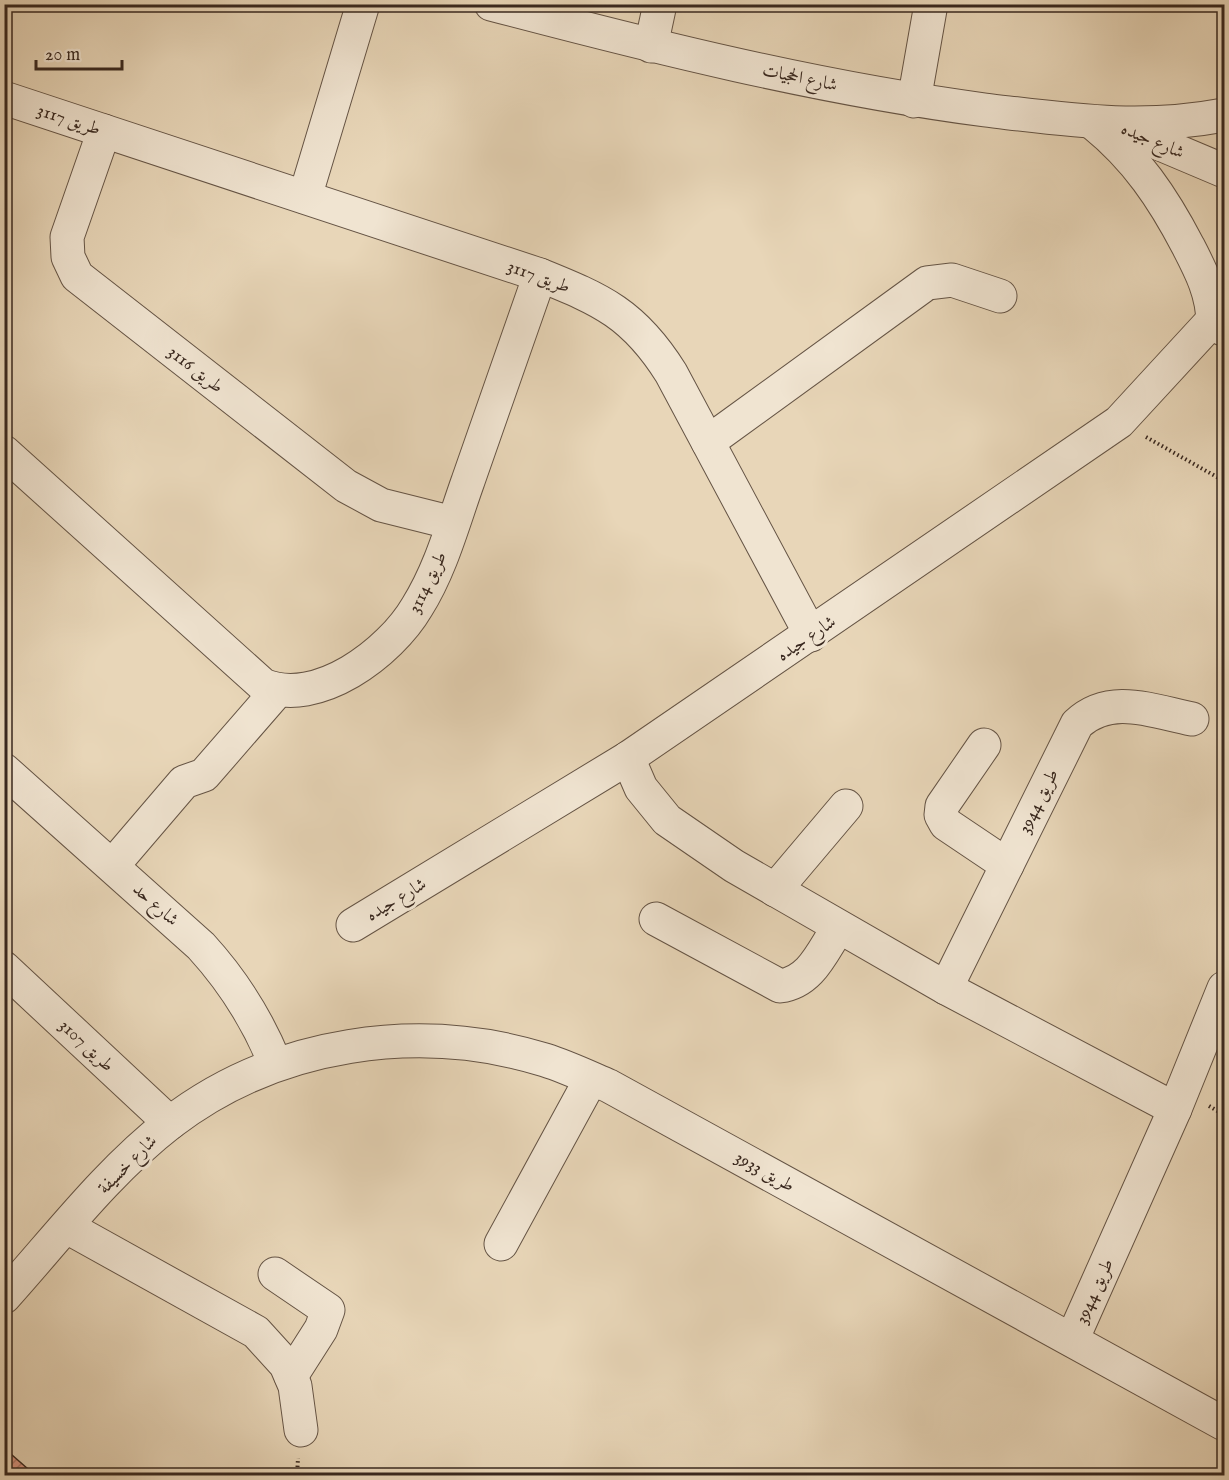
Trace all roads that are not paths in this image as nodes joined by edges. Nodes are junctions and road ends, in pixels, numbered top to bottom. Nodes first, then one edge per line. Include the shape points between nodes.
1 (363, 4) edge
2 (491, 4) edge
3 (660, 4) edge
4 (931, 4) edge
5 (651, 46) junction
6 (4, 98) edge
7 (914, 100) junction
8 (1224, 115) edge
9 (1104, 124) junction
10 (104, 131) junction
11 (1224, 171) edge
12 (305, 197) junction
13 (540, 275) junction
14 (1000, 296) dead end
15 (1220, 320) edge
16 (708, 442) junction
17 (9, 465) edge
18 (453, 523) junction
19 (811, 635) junction
20 (277, 691) junction
21 (1192, 718) dead end
22 (984, 745) dead end
23 (628, 758) junction
24 (4, 770) edge
25 (846, 806) dead end
26 (113, 865) junction
27 (1006, 865) junction
28 (775, 890) junction
29 (656, 919) dead end
30 (353, 925) dead end
31 (838, 928) junction
32 (4, 968) edge
33 (946, 988) junction
34 (1224, 988) edge
35 (275, 1063) junction
36 (591, 1078) junction
37 (1175, 1109) junction
38 (170, 1123) junction
39 (67, 1227) junction
40 (501, 1244) dead end
41 (275, 1274) dead end
42 (4, 1297) edge
43 (1072, 1340) junction
44 (291, 1376) junction
45 (1223, 1425) edge
46 (301, 1430) dead end

1 - 12 street
2 - 5 street, شارع الحجيات
3 - 5 street
4 - 7 street
5 - 7 street, شارع الحجيات
6 - 10 street, طريق 3117
7 - 9 street, شارع الحجيات
8 - 9 street, شارع جيده via 1154,124
9 - 11 street, شارع جيده
9 - 15 street via 1168,207
10 - 12 street, طريق 3117
10 - 18 street, طريق 3116 via 67,237 68,257 78,276 346,486 381,505
12 - 13 street, طريق 3117
13 - 16 street, طريق 3117 via 591,295 637,328 666,365
13 - 18 street, طريق 3114
14 - 16 street via 952,280 927,283
15 - 19 street, شارع جيده via 1119,422
16 - 19 street, طريق 3117
17 - 20 street via 262,686
18 - 20 street, طريق 3114 via 417,607 387,645 346,674 304,691
19 - 23 street, شارع جيده
20 - 26 street via 204,775 184,782
21 - 27 street, طريق 3944 via 1120,705 1086,716 1071,735
22 - 27 street via 942,806 941,815 946,824
23 - 28 street via 641,788 667,820
23 - 30 street, شارع جيده
24 - 26 street, شارع حد
25 - 28 street
26 - 35 street, شارع حد via 220,967 252,1013
27 - 33 street, طريق 3944
28 - 31 street
29 - 31 street via 780,986 804,979
31 - 33 street
32 - 38 street, طريق 3107
33 - 37 street
34 - 37 street, طريق 3944
35 - 36 street, طريق 3933 via 342,1047 410,1041 478,1045 545,1060
35 - 38 street, شارع خسيفة via 224,1087
36 - 40 street
36 - 43 street, طريق 3933
37 - 43 street, طريق 3944
38 - 39 street, شارع خسيفة
39 - 42 street, شارع خسيفة
39 - 44 street via 256,1332 272,1347
41 - 44 street via 328,1310 321,1329
43 - 45 street, طريق 3933
44 - 46 street via 300,1407

